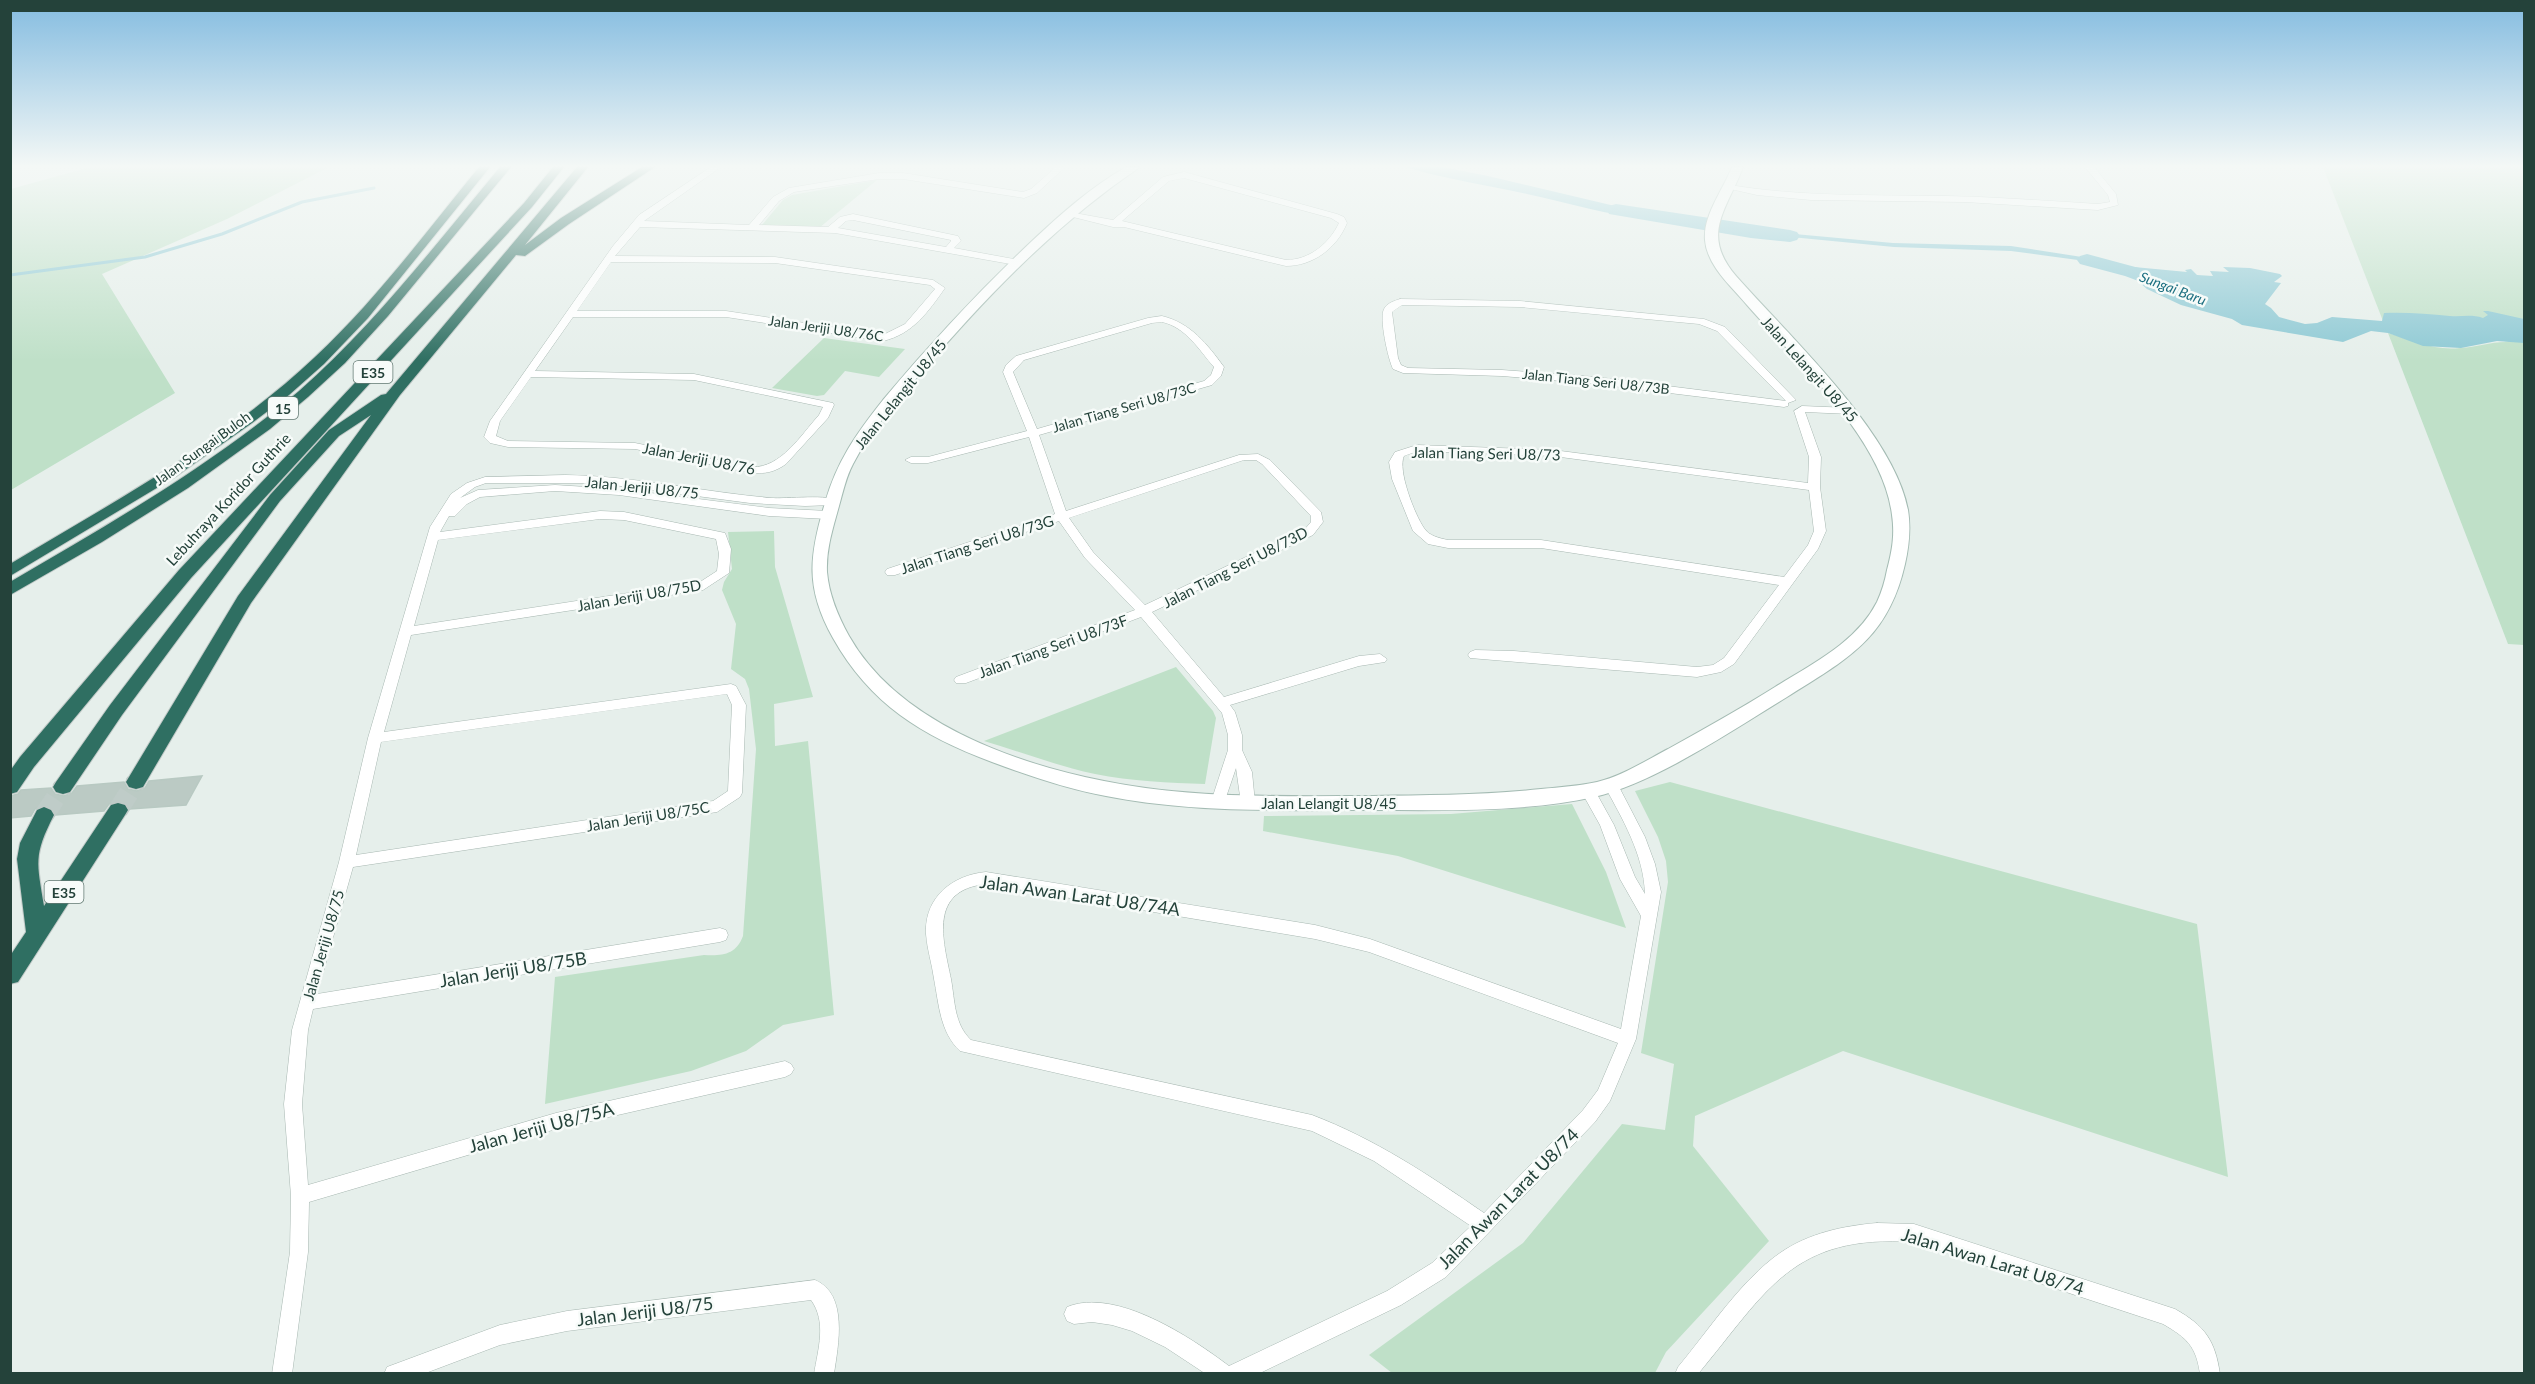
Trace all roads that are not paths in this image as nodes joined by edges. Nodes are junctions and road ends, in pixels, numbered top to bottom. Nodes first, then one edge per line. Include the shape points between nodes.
1 (432, 232) edge
2 (452, 232) edge
3 (503, 232) edge
4 (530, 232) edge
5 (551, 232) edge
6 (632, 232) edge
7 (808, 232) edge
8 (839, 232) edge
9 (926, 232) edge
10 (1050, 232) edge
11 (1156, 232) edge
12 (1339, 232) edge
13 (1712, 232) edge
14 (948, 250) junction
15 (609, 259) junction
16 (1013, 265) junction
17 (498, 270) junction
18 (571, 314) junction
19 (528, 374) junction
20 (395, 392) junction
21 (1796, 405) junction
22 (1848, 408) junction
23 (1033, 433) junction
24 (911, 460) dead end
25 (1814, 487) junction
26 (830, 508) junction
27 (1062, 516) junction
28 (435, 532) junction
29 (10, 571) edge
30 (891, 572) dead end
31 (1788, 582) junction
32 (10, 590) edge
33 (1144, 612) junction
34 (404, 632) junction
35 (1475, 655) dead end
36 (1380, 659) dead end
37 (961, 680) dead end
38 (1222, 702) junction
39 (375, 738) junction
40 (1235, 750) junction
41 (136, 782) tunnel mouth
42 (1611, 785) junction
43 (10, 787) edge
44 (63, 787) tunnel mouth
45 (1588, 791) junction
46 (1218, 802) junction
47 (1248, 803) junction
48 (118, 810) tunnel mouth
49 (44, 815) tunnel mouth
50 (347, 862) junction
51 (1649, 915) junction
52 (37, 933) junction
53 (720, 935) dead end
54 (10, 975) edge
55 (306, 1003) junction
56 (1628, 1039) junction
57 (785, 1069) dead end
58 (300, 1196) junction
59 (1485, 1225) junction
60 (1074, 1314) dead end
61 (282, 1374) edge
62 (394, 1374) edge
63 (824, 1374) edge
64 (1223, 1374) edge
65 (1236, 1374) edge
66 (1685, 1374) edge
67 (2210, 1374) edge

1 - 29 highway, Jalan Sungai Buloh / 15 via 367,311 320,360 276,397 126,501
2 - 32 highway, Jalan Sungai Buloh / 15 via 385,312 339,361 296,398 181,485
3 - 43 highway, Lebuhraya Koridor Guthrie / E35 via 185,574
4 - 17 highway, E35
5 - 17 highway
6 - 15 street, Jalan Jeriji U8/76
7 - 16 street
8 - 14 street
9 - 14 street via 953,237 956,241
10 - 16 street, Jalan Lelangit U8/45
11 - 12 street via 1292,263 1313,257
13 - 22 street, Jalan Lelangit U8/45 via 1711,245 1724,269
14 - 16 street
15 - 18 street, Jalan Jeriji U8/76
15 - 18 street, Jalan Jeriji U8/76C via 775,260 933,283 940,288 903,330 884,338 726,314
16 - 26 street, Jalan Lelangit U8/45 via 938,346 856,445 842,471
17 - 20 highway, E35
18 - 19 street, Jalan Jeriji U8/76
19 - 19 street, Jalan Jeriji U8/76 via 492,427 490,437 495,441 635,446 764,471 782,462 830,405 694,377
20 - 41 highway, E35 via 244,600
20 - 44 highway via 334,433 275,498
21 - 21 street, Jalan Tiang Seri U8/73B via 1529,373 1407,371 1397,367 1393,358 1387,312 1400,302 1464,303 1544,306 1714,324
21 - 22 street, Jalan Tiang Seri U8/73B
21 - 25 street via 1815,457
22 - 42 street, Jalan Lelangit U8/45 via 1879,457 1899,507 1902,541 1888,598 1878,616 1839,654 1811,674 1701,740
23 - 23 street, Jalan Tiang Seri U8/73C via 1203,384 1216,376 1219,367 1179,322 1160,318 1020,358 1008,372
23 - 24 street via 928,460
23 - 27 street, Jalan Tiang Seri U8/73C
25 - 31 street via 1819,536
25 - 31 street, Jalan Tiang Seri U8/73 via 1553,453 1417,448 1399,454 1395,462 1419,531 1431,541 1541,544
26 - 28 street, Jalan Jeriji U8/75 via 769,512 619,492 555,488 478,494 463,501
26 - 46 street, Jalan Lelangit U8/45 via 819,542 821,589 856,664 885,696 960,742 1068,780 1139,795
27 - 30 street, Jalan Tiang Seri U8/73G
27 - 33 street, Jalan Tiang Seri U8/73C via 1089,555
27 - 33 street, Jalan Tiang Seri U8/73D via 1248,456 1266,462 1317,515 1315,526 1305,534
28 - 34 street, Jalan Jeriji U8/75
28 - 34 street, Jalan Jeriji U8/75D via 600,515 624,516 721,536 725,555 723,573 703,586
31 - 35 street via 1734,656 1707,671
33 - 37 street, Jalan Tiang Seri U8/73F
33 - 38 street, Jalan Tiang Seri U8/73C
34 - 39 street, Jalan Jeriji U8/75
36 - 38 street via 1359,661
38 - 40 street, Jalan Tiang Seri U8/73C via 1233,727
39 - 50 street, Jalan Jeriji U8/75
39 - 50 street, Jalan Jeriji U8/75C via 721,688 731,690 739,705 735,793 717,806
40 - 46 street, Jalan Tiang Seri U8/73C
40 - 47 street, Jalan Tiang Seri U8/73C via 1245,772
42 - 45 street, Jalan Lelangit U8/45
42 - 51 street, Jalan Awan Larat U8/74 via 1630,819 1649,870 1653,892
45 - 47 street, Jalan Lelangit U8/45 via 1459,801
45 - 51 street
46 - 47 street, Jalan Lelangit U8/45
48 - 52 highway, E35
49 - 52 highway via 27,859
50 - 55 street, Jalan Jeriji U8/75
51 - 56 street, Jalan Awan Larat U8/74
52 - 54 highway, E35
53 - 55 street, Jalan Jeriji U8/75B
55 - 58 street, Jalan Jeriji U8/75 via 293,1104
56 - 59 street, Jalan Awan Larat U8/74 via 1598,1104
56 - 59 street, Jalan Awan Larat U8/74A via 1370,946 1315,932 986,878 960,883 941,904 934,932 951,1027 966,1046 1312,1123 1383,1154
57 - 58 street, Jalan Jeriji U8/75A via 556,1120
58 - 61 street, Jalan Jeriji U8/75 via 299,1252
59 - 65 street, Jalan Awan Larat U8/74 via 1439,1270 1394,1298
60 - 64 street via 1097,1311 1168,1336
62 - 63 street, Jalan Jeriji U8/75 via 500,1335 567,1321 815,1290 830,1316
66 - 67 street, Jalan Awan Larat U8/74 via 1773,1271 1806,1248 1853,1233 1887,1230 1914,1233 2168,1316 2192,1329 2205,1348

